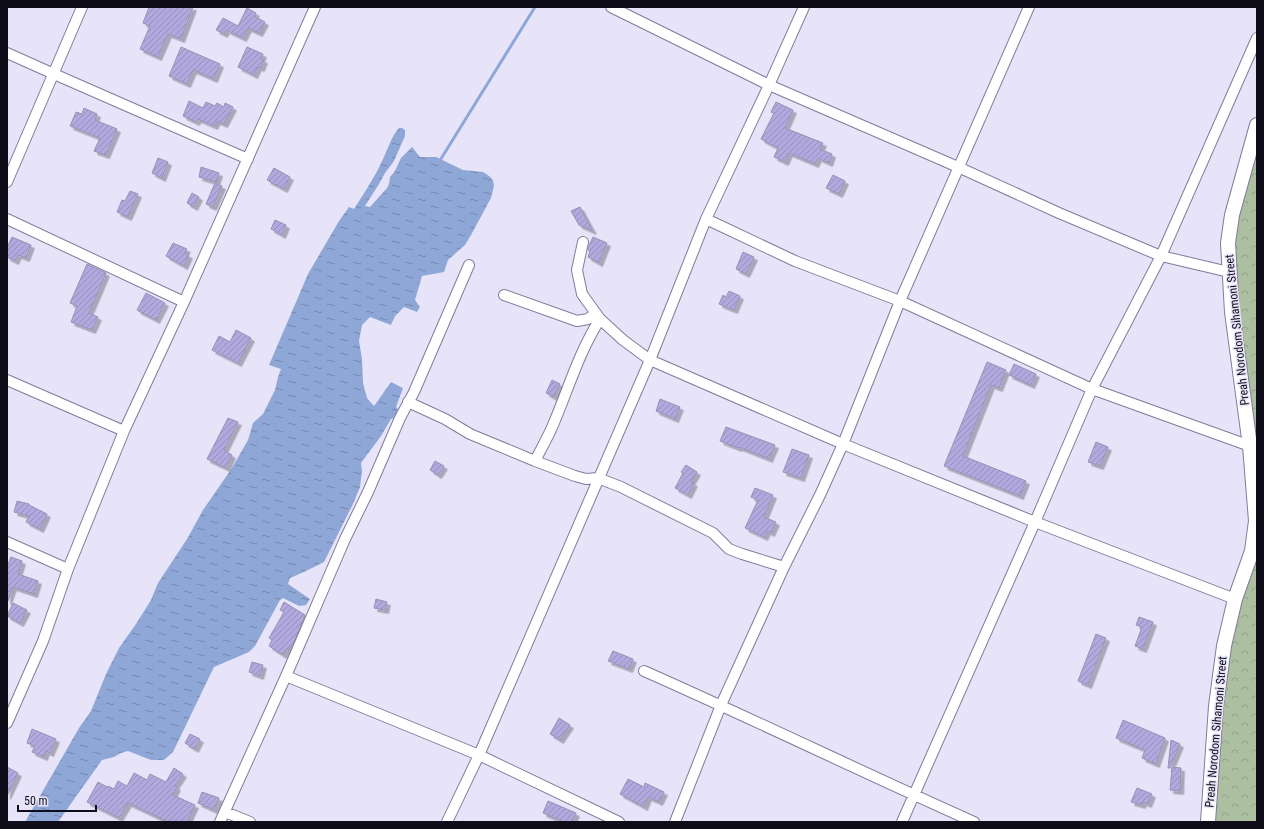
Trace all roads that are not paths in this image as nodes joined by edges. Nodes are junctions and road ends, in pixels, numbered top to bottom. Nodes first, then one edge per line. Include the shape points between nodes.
1 (82, 7) edge
2 (315, 7) edge
3 (611, 7) edge
4 (804, 7) edge
5 (1029, 7) edge
6 (1257, 38) edge
7 (7, 53) edge
8 (54, 74) junction
9 (769, 85) junction
10 (1257, 125) edge
11 (248, 159) junction
12 (958, 167) junction
13 (7, 182) edge
14 (7, 219) edge
15 (706, 219) junction
16 (583, 242) dead end
17 (1161, 256) junction
18 (469, 265) dead end
19 (1229, 272) junction
20 (504, 295) dead end
21 (184, 302) junction
22 (900, 302) junction
23 (598, 316) junction
24 (650, 360) junction
25 (7, 380) edge
26 (1092, 389) junction
27 (408, 402) junction
28 (124, 431) junction
29 (843, 444) junction
30 (1250, 446) junction
31 (535, 461) junction
32 (598, 478) junction
33 (1035, 522) junction
34 (7, 542) edge
35 (784, 567) junction
36 (68, 569) junction
37 (1235, 599) junction
38 (644, 671) dead end
39 (286, 676) junction
40 (721, 705) junction
41 (10, 706) edge
42 (7, 723) edge
43 (479, 755) junction
44 (914, 796) junction
45 (225, 812) junction
46 (220, 822) edge
47 (250, 822) edge
48 (447, 822) edge
49 (619, 822) edge
50 (675, 822) edge
51 (902, 822) edge
52 (974, 822) edge
53 (1208, 822) edge

1 - 8 street
2 - 11 street
3 - 9 street
4 - 9 street
5 - 12 street
6 - 17 street
7 - 8 street
8 - 11 street
8 - 13 street
9 - 12 street
9 - 15 street
10 - 19 main road, Preah Norodom Sihamoni Street via 1232,215 1228,243
11 - 21 street
12 - 17 street
12 - 22 street
14 - 21 street
15 - 22 street via 795,261
15 - 24 street
16 - 23 street via 577,270 582,294
17 - 19 street
17 - 26 street
18 - 27 street
19 - 30 main road, Preah Norodom Sihamoni Street
20 - 23 street via 578,321
21 - 28 street
22 - 26 street
22 - 29 street
23 - 24 street via 623,340
23 - 31 street via 553,426
24 - 29 street
24 - 32 street
25 - 28 street
26 - 30 street
26 - 33 street
27 - 31 street via 470,434
27 - 39 street
28 - 36 street
29 - 33 street
29 - 35 street
30 - 37 main road, Preah Norodom Sihamoni Street via 1256,521 1252,551
31 - 32 street via 586,479
32 - 35 street via 713,533 729,549
32 - 43 street
33 - 37 street
33 - 44 street
34 - 36 street
35 - 40 street
36 - 41 street via 43,641
37 - 53 main road, Preah Norodom Sihamoni Street via 1224,646 1216,706
38 - 40 street
39 - 43 street
39 - 45 street
40 - 44 street
40 - 50 street
41 - 42 street
43 - 48 street
43 - 49 street
44 - 51 street
44 - 52 street
45 - 46 street
45 - 47 street

